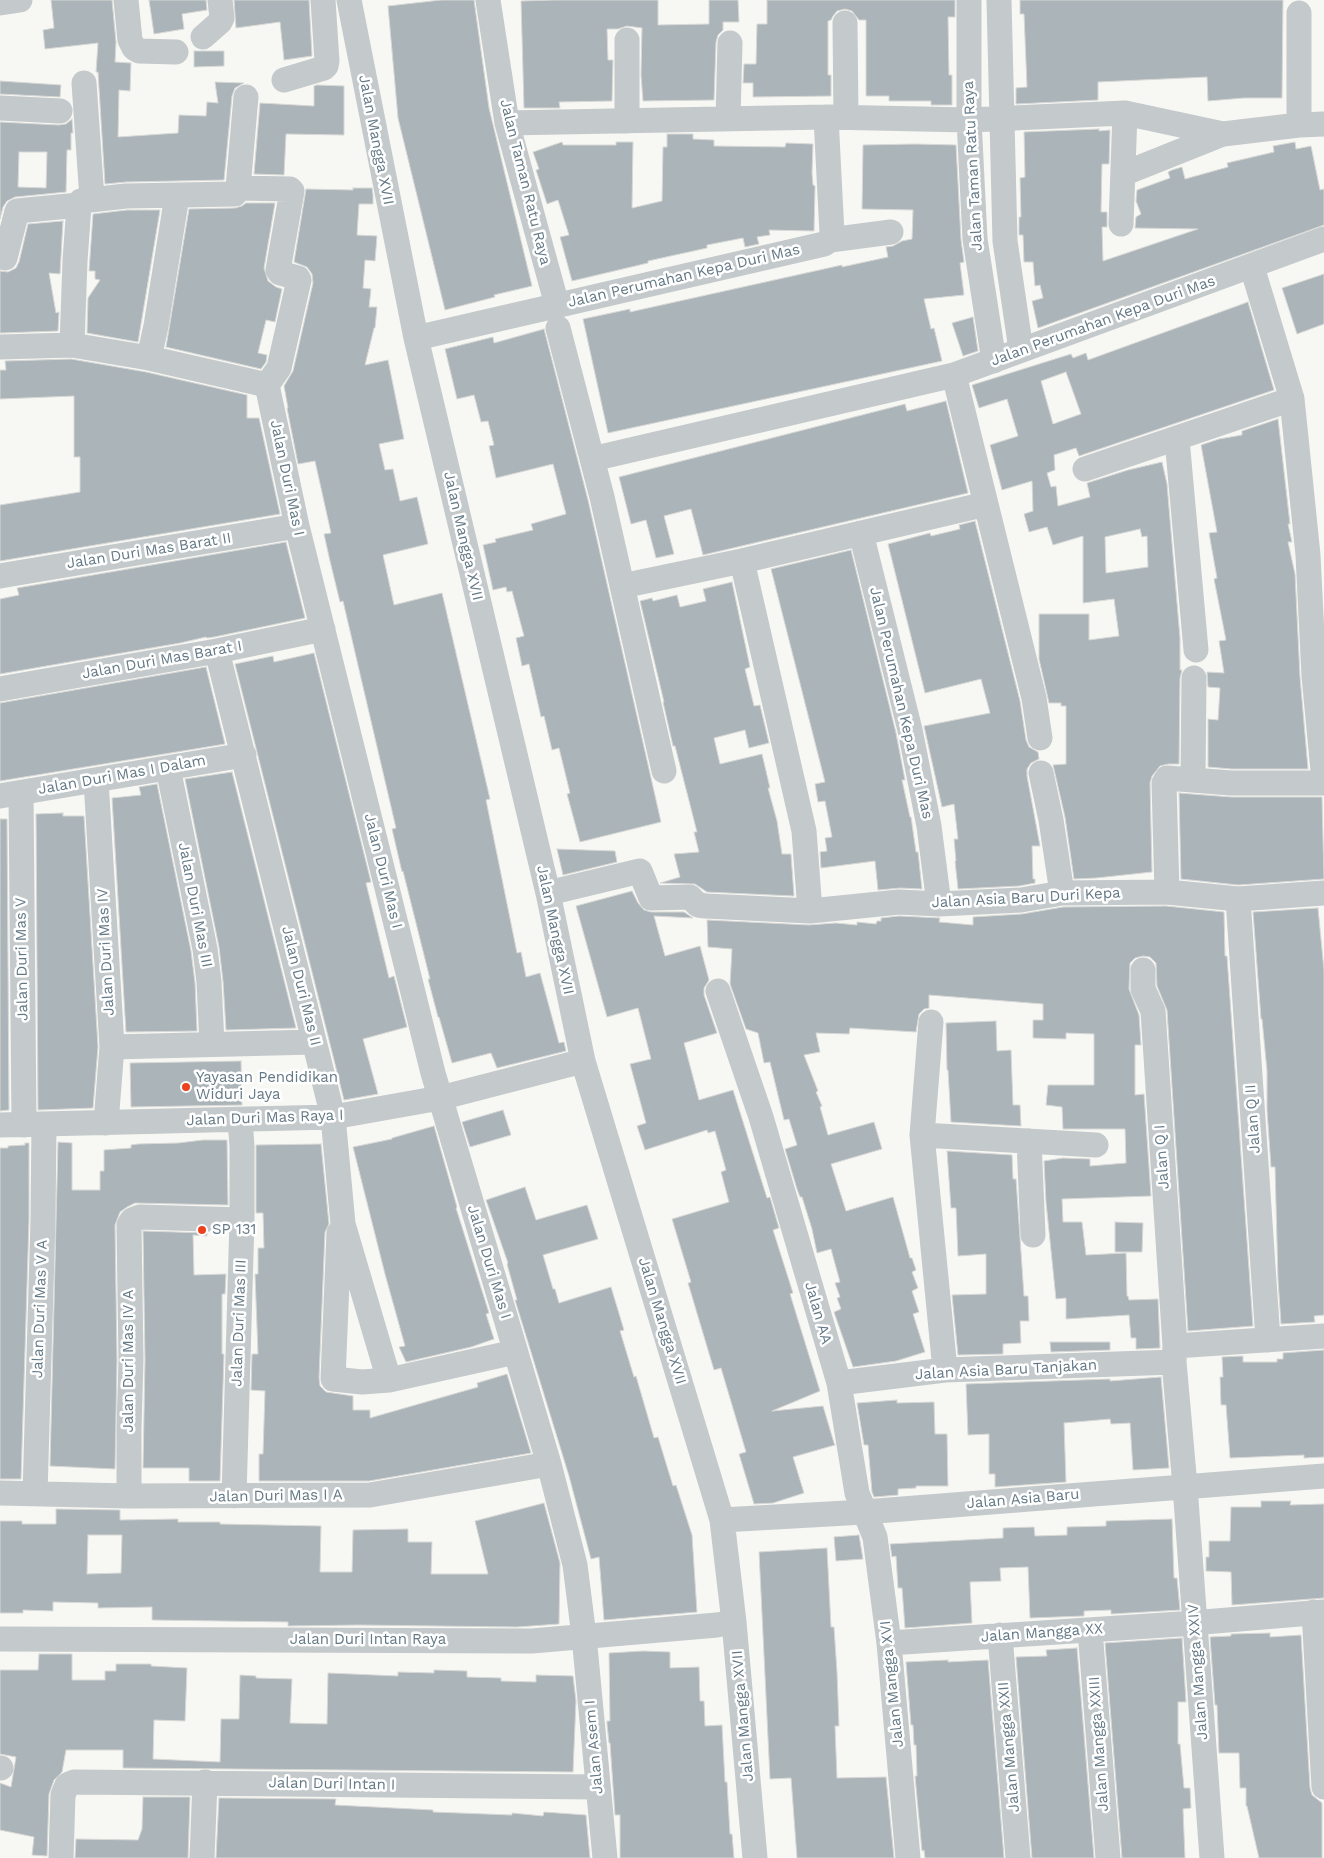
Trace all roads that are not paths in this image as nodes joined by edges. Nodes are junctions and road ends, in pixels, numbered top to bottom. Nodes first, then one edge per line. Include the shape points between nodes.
1 (20, 0) edge
2 (126, 0) edge
3 (220, 0) edge
4 (323, 0) edge
5 (349, 0) edge
6 (488, 0) edge
7 (969, 0) edge
8 (999, 0) edge
9 (0, 2) edge
10 (1299, 14) dead end
11 (845, 24) dead end
12 (203, 37) dead end
13 (627, 40) dead end
14 (730, 43) dead end
15 (176, 52) dead end
16 (284, 80) dead end
17 (84, 82) dead end
18 (246, 96) dead end
19 (0, 108) edge
20 (60, 111) dead end
21 (1125, 113) junction
22 (836, 117) junction
23 (1001, 118) junction
24 (728, 119) junction
25 (969, 120) junction
26 (627, 121) junction
27 (508, 123) junction
28 (1324, 124) edge
29 (1299, 125) junction
30 (1223, 134) junction
31 (1123, 174) junction
32 (238, 188) junction
33 (177, 196) junction
34 (86, 202) junction
35 (1121, 224) dead end
36 (891, 232) dead end
37 (1324, 239) edge
38 (830, 240) junction
39 (5, 258) dead end
40 (1252, 267) junction
41 (557, 316) junction
42 (416, 338) junction
43 (72, 345) junction
44 (0, 347) edge
45 (1021, 350) junction
46 (149, 358) junction
47 (994, 361) junction
48 (954, 375) junction
49 (267, 385) junction
50 (1292, 399) junction
51 (1177, 439) junction
52 (592, 459) junction
53 (1085, 469) dead end
54 (986, 504) junction
55 (297, 526) junction
56 (861, 533) junction
57 (1316, 555) edge
58 (742, 561) junction
59 (0, 576) edge
60 (622, 586) junction
61 (323, 629) junction
62 (1196, 650) dead end
63 (218, 651) junction
64 (1194, 678) dead end
65 (0, 689) edge
66 (1040, 738) dead end
67 (244, 755) junction
68 (168, 768) junction
69 (664, 771) dead end
70 (1041, 773) dead end
71 (96, 780) junction
72 (1193, 780) junction
73 (1324, 782) edge
74 (10, 794) edge
75 (1167, 892) junction
76 (548, 893) junction
77 (1062, 893) junction
78 (1324, 893) edge
79 (1238, 899) junction
80 (938, 904) junction
81 (810, 911) junction
82 (1143, 970) dead end
83 (718, 991) dead end
84 (931, 1022) dead end
85 (314, 1042) junction
86 (212, 1044) junction
87 (112, 1047) junction
88 (583, 1061) junction
89 (440, 1098) junction
90 (333, 1117) junction
91 (240, 1120) junction
92 (106, 1123) junction
93 (23, 1125) edge
94 (922, 1135) junction
95 (1029, 1141) junction
96 (1096, 1145) dead end
97 (242, 1220) junction
98 (343, 1224) junction
99 (1033, 1235) dead end
100 (1324, 1336) edge
101 (1268, 1340) junction
102 (515, 1352) junction
103 (1174, 1354) junction
104 (945, 1370) junction
105 (389, 1380) junction
106 (838, 1383) junction
107 (549, 1464) junction
108 (1324, 1476) edge
109 (1185, 1486) junction
110 (0, 1493) edge
111 (35, 1494) junction
112 (129, 1496) junction
113 (234, 1496) junction
114 (864, 1512) junction
115 (722, 1520) junction
116 (1319, 1612) edge
117 (734, 1622) junction
118 (1194, 1622) junction
119 (1090, 1630) junction
120 (584, 1636) junction
121 (1000, 1636) junction
122 (0, 1639) edge
123 (890, 1643) junction
124 (205, 1782) junction
125 (1324, 1786) edge
126 (597, 1787) junction
127 (61, 1858) edge
128 (202, 1858) edge
129 (605, 1858) edge
130 (755, 1858) edge
131 (908, 1858) edge
132 (1018, 1858) edge
133 (1108, 1858) edge
134 (1212, 1858) edge

1 - 9 street
2 - 15 street via 130,40 134,48 139,51
3 - 12 street via 222,18
4 - 16 street via 326,66
5 - 42 street, Jalan Mangga XVII
6 - 27 street, Jalan Taman Ratu Raya
7 - 25 street, Jalan Taman Ratu Raya
8 - 23 street, Jalan Taman Ratu Raya
10 - 29 street
11 - 22 street
13 - 26 street
14 - 24 street
17 - 34 street
18 - 32 street
19 - 20 street
21 - 23 street
21 - 30 street
21 - 31 street
22 - 24 street
22 - 25 street
22 - 38 street
23 - 25 street
23 - 45 street, Jalan Taman Ratu Raya via 1005,241
24 - 26 street
25 - 47 street, Jalan Taman Ratu Raya via 975,239
26 - 27 street
27 - 41 street, Jalan Taman Ratu Raya
28 - 29 street
29 - 30 street
30 - 31 street
31 - 35 street
32 - 33 street via 235,194
32 - 49 street via 292,191 278,270 298,278 299,282 278,368
33 - 34 street via 126,196
33 - 46 street
34 - 39 street via 17,211
34 - 43 street via 74,261
36 - 38 street, Jalan Perumahan Kepa Duri Mas
37 - 40 street, Jalan Perumahan Kepa Duri Mas
38 - 41 street, Jalan Perumahan Kepa Duri Mas
40 - 45 street, Jalan Perumahan Kepa Duri Mas
40 - 50 street
41 - 42 street, Jalan Perumahan Kepa Duri Mas
41 - 52 street, Jalan Perumahan Kepa Duri Mas
42 - 76 street, Jalan Mangga XVII
43 - 44 street
43 - 46 street
45 - 47 street, Jalan Perumahan Kepa Duri Mas
46 - 49 street
47 - 48 street, Jalan Perumahan Kepa Duri Mas
48 - 52 street, Jalan Perumahan Kepa Duri Mas
48 - 54 street
49 - 55 street, Jalan Duri Mas I
50 - 51 street
50 - 57 street
51 - 53 street
51 - 62 street
52 - 60 street, Jalan Perumahan Kepa Duri Mas
54 - 56 street
54 - 66 street via 1034,698
55 - 59 street, Jalan Duri Mas Barat II
55 - 61 street, Jalan Duri Mas I
56 - 58 street
56 - 80 street, Jalan Perumahan Kepa Duri Mas via 910,730 929,826
57 - 73 street via 1314,676
58 - 60 street
58 - 81 street via 804,831
60 - 69 street, Jalan Perumahan Kepa Duri Mas
61 - 63 street, Jalan Duri Mas Barat I
61 - 89 street, Jalan Duri Mas I
63 - 65 street, Jalan Duri Mas Barat I
63 - 67 street, Jalan Duri Mas II
64 - 72 street
67 - 68 street, Jalan Duri Mas I Dalam
67 - 85 street, Jalan Duri Mas II
68 - 71 street, Jalan Duri Mas I Dalam
68 - 86 street, Jalan Duri Mas III via 205,949
70 - 77 street
71 - 74 street, Jalan Duri Mas I Dalam
71 - 87 street, Jalan Duri Mas IV
72 - 73 street
72 - 75 street via 1169,777 1164,783
74 - 93 street, Jalan Duri Mas V
75 - 77 street, Jalan Asia Baru Duri Kepa
75 - 79 street, Jalan Asia Baru Duri Kepa
76 - 81 street, Jalan Asia Baru Duri Kepa via 640,871 651,898 690,897 698,905
76 - 88 street, Jalan Mangga XVII
77 - 80 street, Jalan Asia Baru Duri Kepa via 1021,900
78 - 79 street, Jalan Asia Baru Duri Kepa
79 - 101 street, Jalan Q II
80 - 81 street, Jalan Asia Baru Duri Kepa via 899,902
82 - 103 street, Jalan Q I via 1144,989 1153,1012
83 - 106 street, Jalan AA via 761,1117
84 - 94 street
85 - 86 street
85 - 90 street, Jalan Duri Mas II
86 - 87 street
87 - 92 street, Jalan Duri Mas IV
88 - 89 street, Jalan Duri Mas Raya I
88 - 115 street, Jalan Mangga XVII
89 - 90 street, Jalan Duri Mas Raya I
89 - 102 street, Jalan Duri Mas I
90 - 91 street, Jalan Duri Mas Raya I
90 - 98 street, Jalan Duri Mas II
91 - 92 street, Jalan Duri Mas Raya I
91 - 97 street, Jalan Duri Mas III
92 - 93 street, Jalan Duri Mas Raya I
93 - 111 street, Jalan Duri Mas V A via 43,1220
94 - 95 street
94 - 104 street
95 - 96 street
95 - 99 street
97 - 112 street, Jalan Duri Mas IV A via 140,1217 129,1225
97 - 113 street, Jalan Duri Mas III
98 - 105 street, Jalan Duri Mas II
98 - 105 street via 339,1234 332,1376 337,1380 362,1382
100 - 101 street, Jalan Asia Baru Tanjakan
101 - 103 street, Jalan Asia Baru Tanjakan
102 - 105 street
102 - 107 street, Jalan Duri Mas I
103 - 104 street, Jalan Asia Baru Tanjakan
103 - 109 street
104 - 106 street, Jalan Asia Baru Tanjakan
106 - 114 street, Jalan AA via 857,1493
107 - 113 street, Jalan Duri Mas I A via 370,1495
107 - 120 street, Jalan Duri Mas I via 575,1565
108 - 109 street, Jalan Asia Baru
109 - 114 street, Jalan Asia Baru
109 - 118 street, Jalan Mangga XXIV
110 - 111 street, Jalan Duri Mas I A
111 - 112 street, Jalan Duri Mas I A
112 - 113 street, Jalan Duri Mas I A
114 - 115 street, Jalan Asia Baru
114 - 123 street, Jalan Mangga XVI via 875,1537
115 - 117 street, Jalan Mangga XVII
116 - 118 street, Jalan Mangga XX
116 - 125 street
117 - 120 street, Jalan Duri Intan Raya
117 - 130 street, Jalan Mangga XVII
118 - 119 street, Jalan Mangga XX
118 - 134 street, Jalan Mangga XXIV
119 - 121 street, Jalan Mangga XX
119 - 133 street, Jalan Mangga XXIII
120 - 122 street, Jalan Duri Intan Raya via 532,1640
120 - 126 street, Jalan Asem I
121 - 123 street, Jalan Mangga XX
121 - 132 street, Jalan Mangga XXII
123 - 131 street, Jalan Mangga XVI
124 - 126 street, Jalan Duri Intan I
124 - 127 street, Jalan Duri Intan I via 82,1781 67,1785 63,1800
124 - 128 street
126 - 129 street, Jalan Asem I

